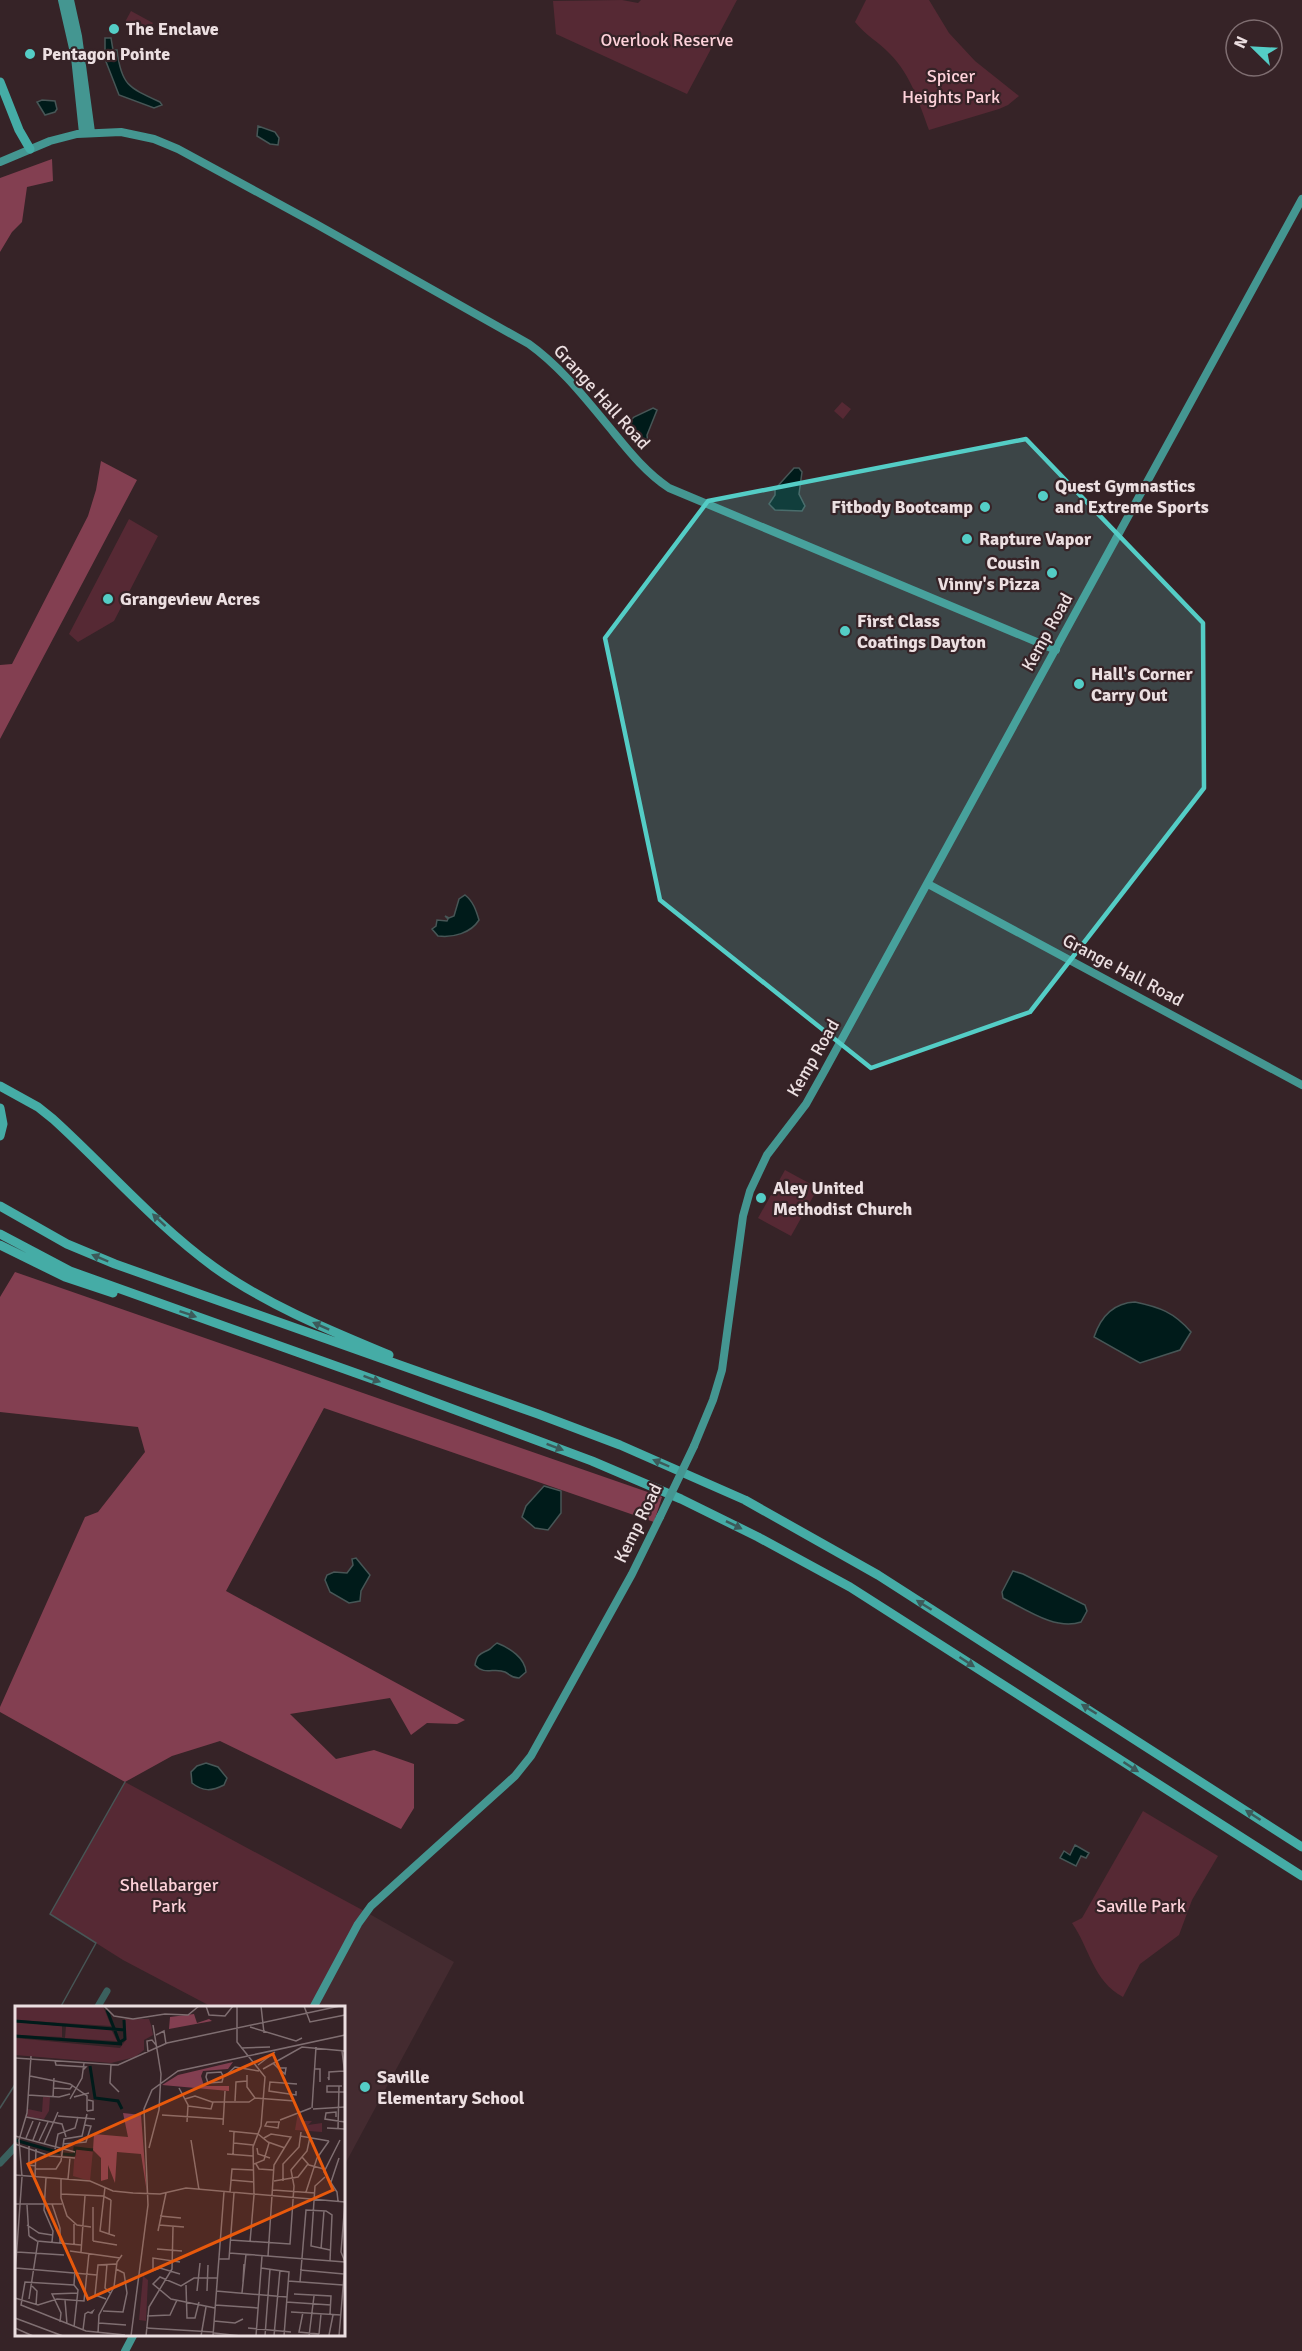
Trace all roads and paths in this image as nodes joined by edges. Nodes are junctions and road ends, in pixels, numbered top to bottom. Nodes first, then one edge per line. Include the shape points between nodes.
1 (62, 0) edge
2 (70, 0) edge
3 (0, 82) edge
4 (87, 132) junction
5 (30, 149) junction
6 (0, 162) edge
7 (1302, 199) edge
8 (1056, 650) junction
9 (928, 884) junction
10 (1302, 1085) edge
11 (0, 1086) edge
12 (0, 1108) edge
13 (0, 1136) edge
14 (0, 1206) edge
15 (0, 1234) edge
16 (0, 1245) edge
17 (158, 1304) junction
18 (451, 1383) junction
19 (1302, 1847) edge
20 (1302, 1876) edge
21 (107, 1990) dead end
22 (98, 2006) edge
23 (315, 2006) edge
24 (15, 2147) edge
25 (0, 2163) edge
26 (133, 2336) edge
27 (125, 2351) edge

1 - 4 main road
2 - 4 main road via 80,48
3 - 5 highway
4 - 5 main road, Grange Hall Road
4 - 8 main road, Grange Hall Road via 135,134 172,146 519,338 564,374 644,468 674,491
5 - 6 main road, Grange Hall Road
7 - 8 main road, Kemp Road
8 - 9 main road, Kemp Road
9 - 10 main road, Grange Hall Road
9 - 23 main road, Kemp Road, bridge via 820,1079 767,1155 750,1191 743,1216 722,1370 713,1400 627,1583 531,1756 366,1912
18 -> 11 highway via 293,1313 234,1280 176,1236 53,1119
12 - 13 highway
18 -> 14 highway via 115,1264 67,1244
15 - 17 highway via 70,1271
16 - 17 highway via 93,1288
17 -> 20 highway via 592,1461 749,1532 850,1587
19 -> 18 highway via 878,1575 745,1500 620,1445
21 - 22 street
24 - 25 street
26 - 27 main road

